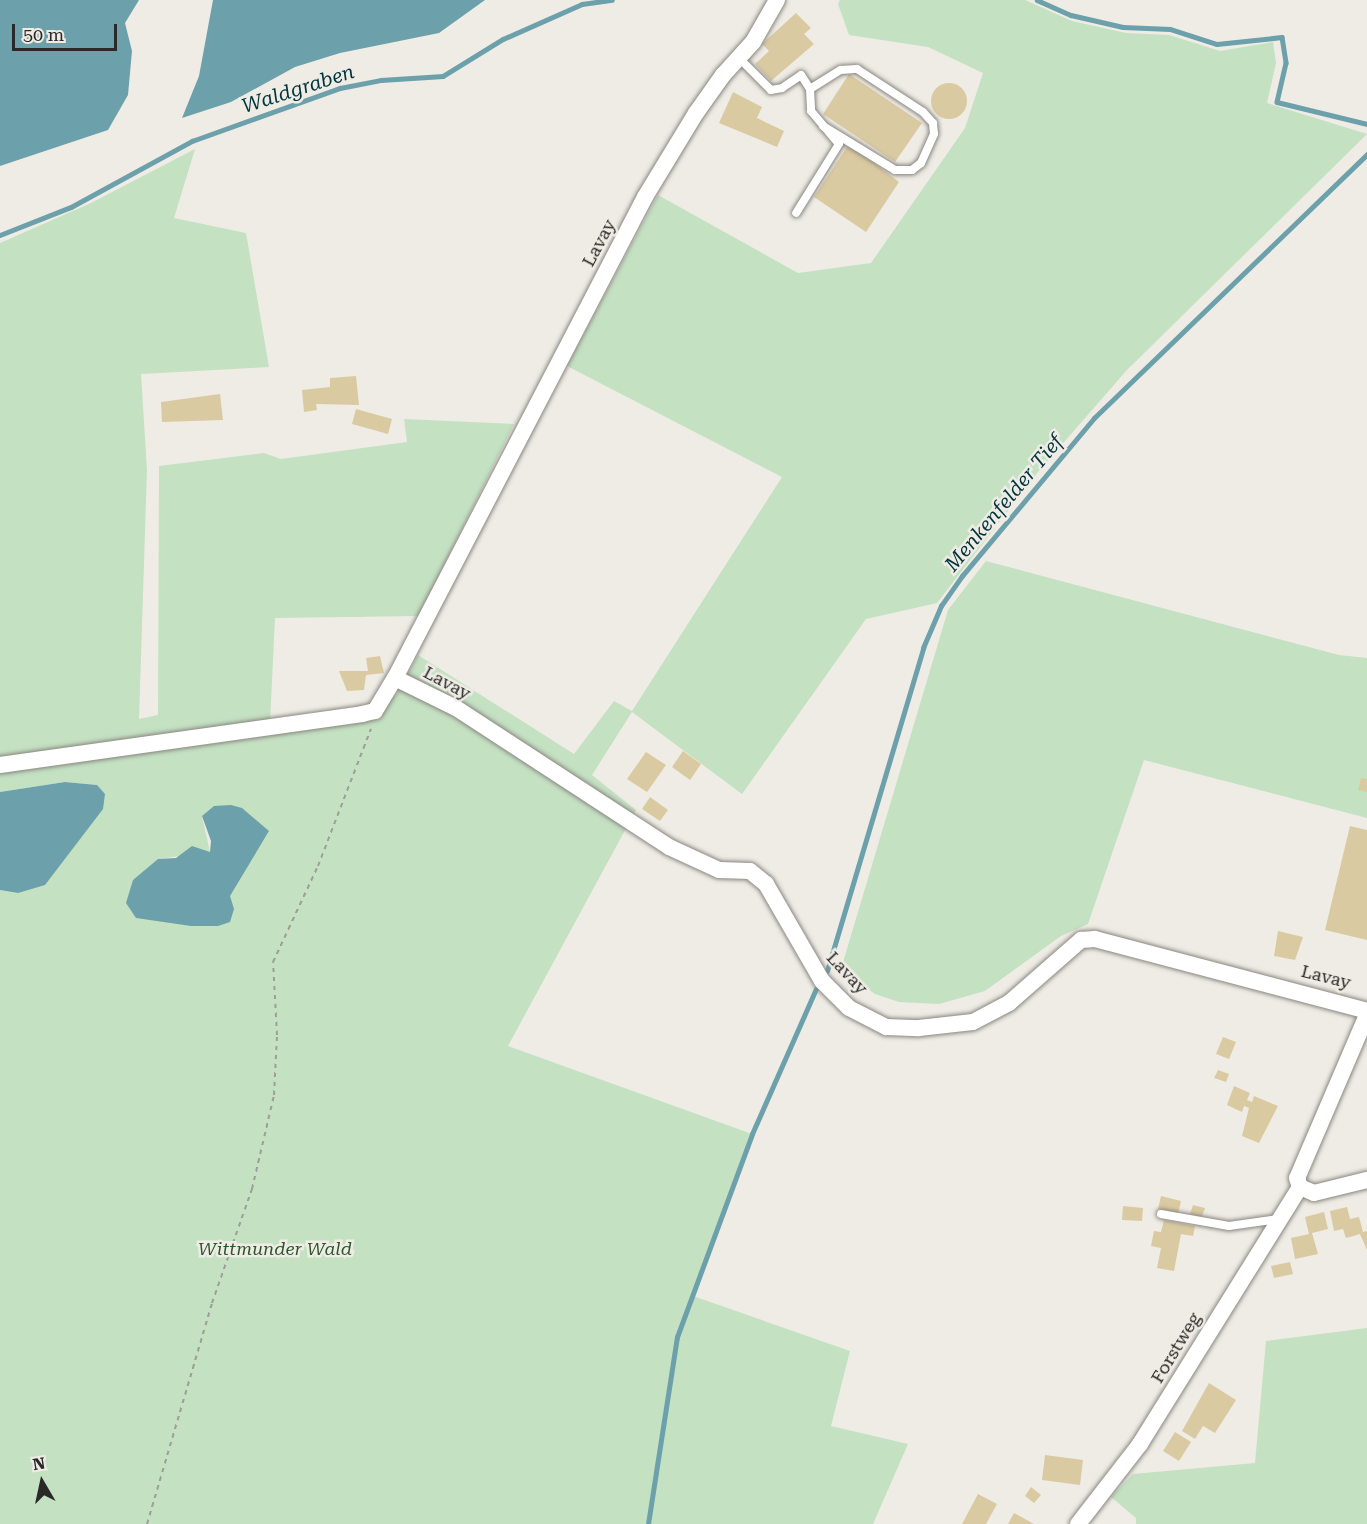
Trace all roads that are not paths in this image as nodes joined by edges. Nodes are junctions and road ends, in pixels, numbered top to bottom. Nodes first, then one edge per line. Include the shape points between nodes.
1 (777, 0) edge
2 (739, 58) junction
3 (810, 89) junction
4 (823, 126) junction
5 (796, 213) dead end
6 (395, 678) junction
7 (0, 765) edge
8 (1367, 1013) edge
9 (1367, 1180) edge
10 (1300, 1187) junction
11 (1161, 1214) dead end
12 (1279, 1218) junction
13 (1078, 1524) edge

1 - 2 street, Lavay
2 - 3 lane via 771,90 782,88 801,75
2 - 6 street, Lavay via 696,113 645,197
3 - 4 lane via 811,111
3 - 4 lane via 841,70 857,69 923,112 933,123 934,134 921,164 912,170 895,170
4 - 5 lane via 838,144
6 - 7 street, Lavay via 375,711
6 - 8 street, Lavay via 456,708 669,847 719,870 750,871 766,884 822,981 849,1008 886,1027 973,1022 1009,1003 1081,940 1095,939
8 - 10 street, Forstweg via 1299,1167
9 - 10 street via 1314,1193
10 - 12 street, Forstweg
11 - 12 lane via 1229,1226
12 - 13 street, Forstweg via 1140,1444

